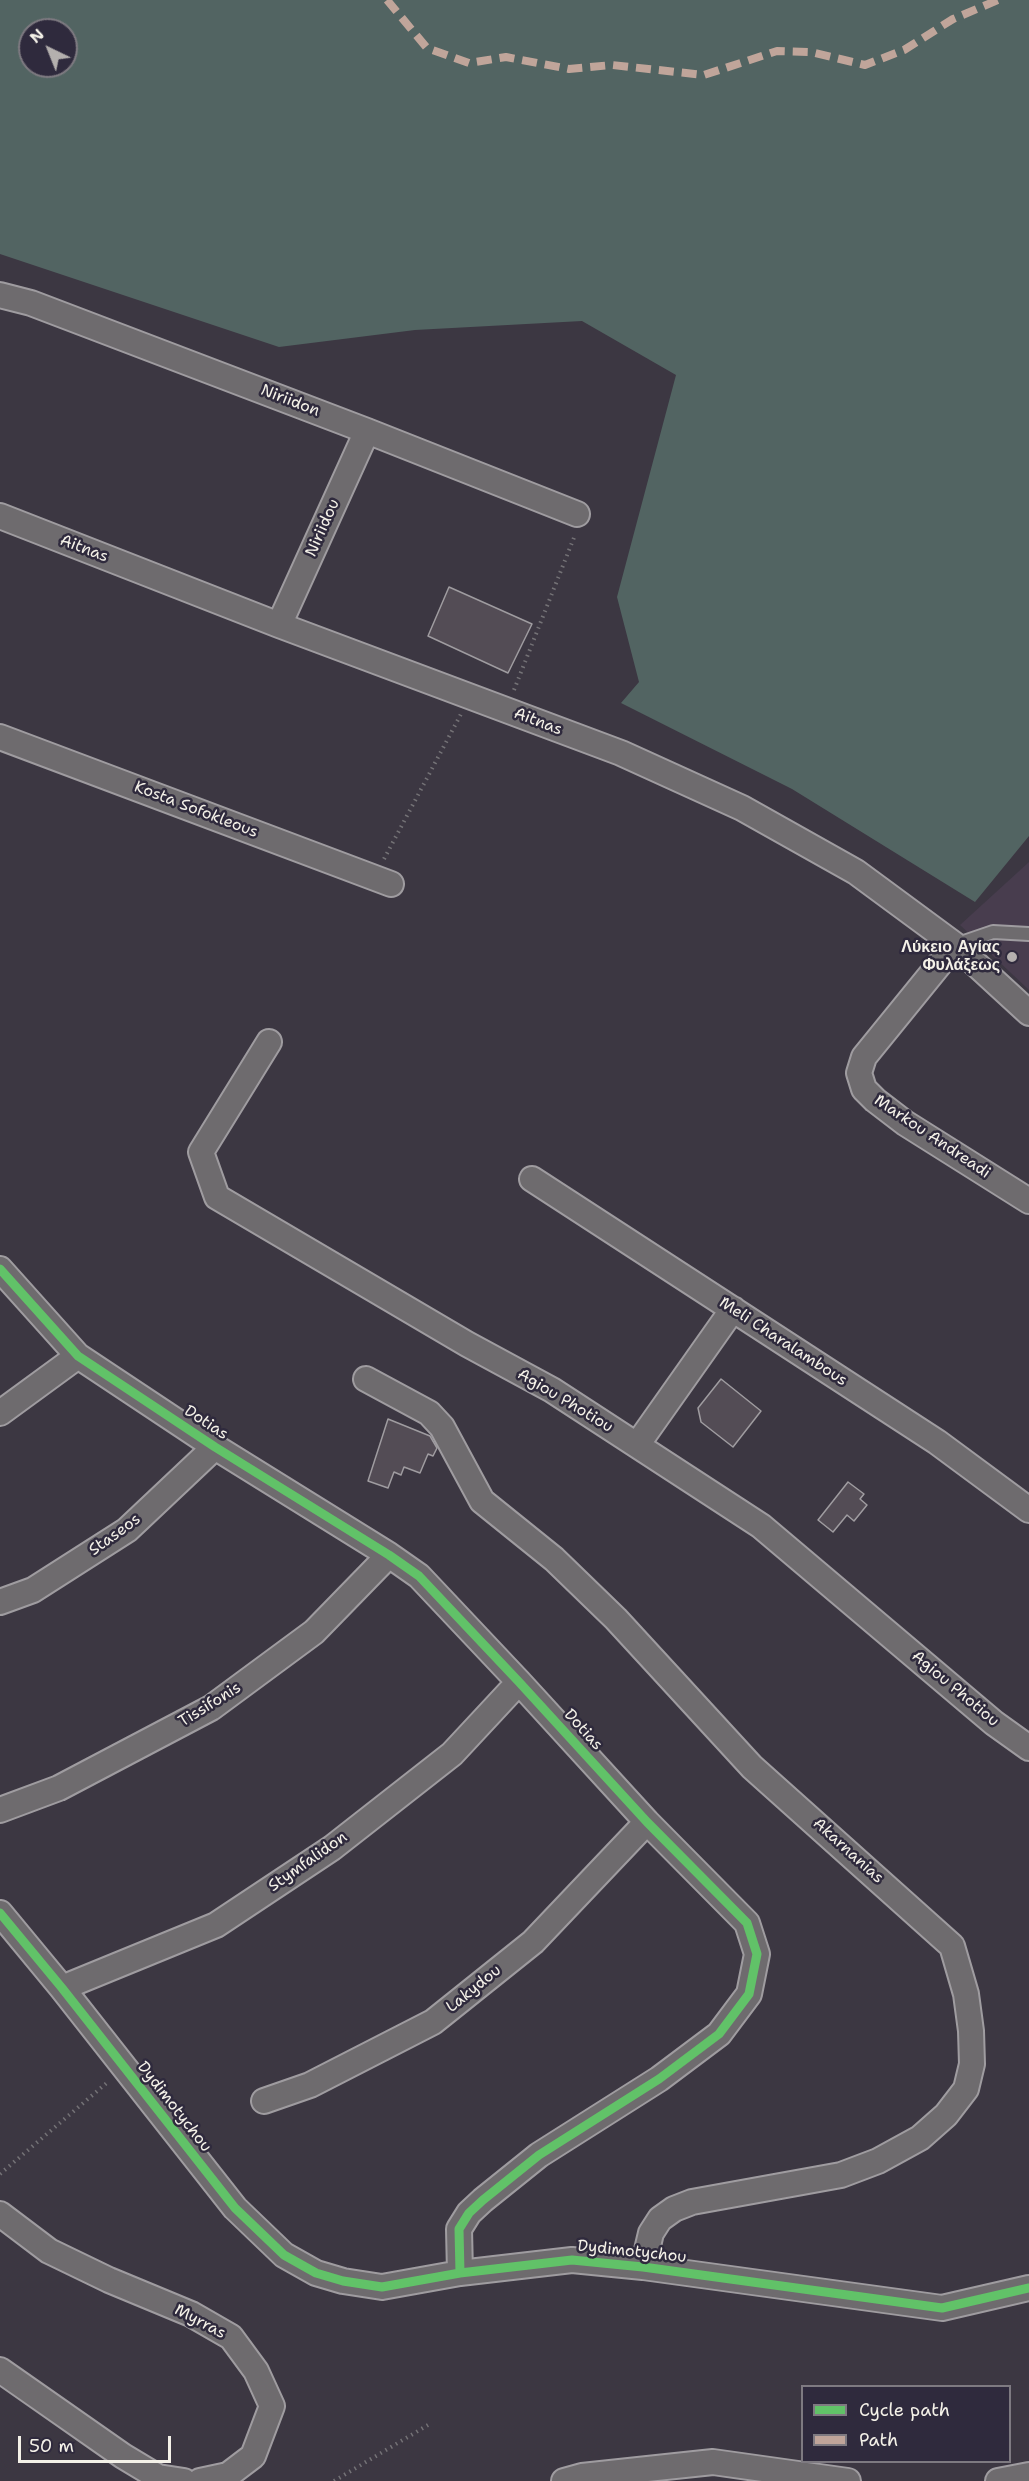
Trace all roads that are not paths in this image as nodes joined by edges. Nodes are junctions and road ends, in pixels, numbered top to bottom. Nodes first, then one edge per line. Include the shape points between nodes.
1 (0, 295) edge
2 (367, 431) junction
3 (577, 514) road end
4 (0, 516) edge
5 (279, 625) junction
6 (0, 736) edge
7 (383, 881) road end
8 (1029, 934) edge
9 (955, 945) junction
10 (1029, 1013) edge
11 (269, 1042) dead end
12 (532, 1179) dead end
13 (1029, 1201) edge
14 (0, 1269) edge
15 (733, 1309) junction
16 (78, 1356) junction
17 (366, 1379) dead end
18 (0, 1413) edge
19 (637, 1445) junction
20 (214, 1447) junction
21 (1029, 1510) edge
22 (388, 1554) junction
23 (0, 1602) edge
24 (519, 1682) junction
25 (1029, 1748) edge
26 (0, 1810) edge
27 (647, 1822) junction
28 (0, 1913) edge
29 (62, 1988) junction
30 (264, 2101) dead end
31 (0, 2214) edge
32 (643, 2267) junction
33 (460, 2273) junction
34 (1029, 2288) edge
35 (0, 2370) edge
36 (1029, 2475) edge
37 (184, 2481) edge
38 (200, 2481) edge
39 (564, 2481) edge
40 (848, 2481) edge
41 (998, 2481) edge

1 - 2 street, Niriidon via 31,303
2 - 3 street, Niriidon
2 - 5 street, Niriidou
4 - 5 street, Aitnas
5 - 9 street, Aitnas via 621,753 742,808 856,872
6 - 7 street, Kosta Sofokleous
8 - 9 lane via 993,932
9 - 10 street, Aitnas
9 - 13 street, Markou Andreadi via 864,1057 859,1073 864,1089 905,1123
11 - 19 street, Agiou Photiou via 201,1152 217,1197 552,1390
12 - 15 street, Meli Charalambous
14 - 16 street, Dotias
15 - 19 street
15 - 21 street, Meli Charalambous via 937,1442
16 - 18 street
16 - 20 street, Dotias
17 - 32 street, Akarnanias via 429,1413 442,1427 482,1501 554,1559 616,1618 752,1767 952,1946 966,1994 972,2064 966,2089 946,2115 920,2138 878,2161 841,2175 692,2202 674,2209 660,2219 651,2234
19 - 25 street, Agiou Photiou via 761,1526 994,1723
20 - 22 street, Dotias
20 - 23 street, Staseos via 127,1530 33,1590
22 - 24 street, Dotias via 418,1576
22 - 26 street, Tissifonis via 314,1632 211,1708 59,1788
24 - 27 street, Dotias
24 - 29 street, Stymfalidon via 452,1754 332,1848 216,1925
27 - 30 street, Lakydou via 533,1942 433,2022 309,2085
27 - 33 street, Dotias via 747,1923 757,1954 749,1994 719,2034 659,2079 539,2155 476,2206 459,2229
28 - 29 street, Dydimotychou
29 - 33 street, Dydimotychou via 234,2208 284,2255 316,2273 382,2287
31 - 38 street, Myrras via 49,2251 190,2314 231,2337 256,2371 272,2406 253,2456 228,2475
32 - 33 street, Dydimotychou via 572,2260
32 - 34 street, Dydimotychou via 942,2308
35 - 37 street via 123,2456 158,2477
36 - 41 street
39 - 40 street via 713,2462

